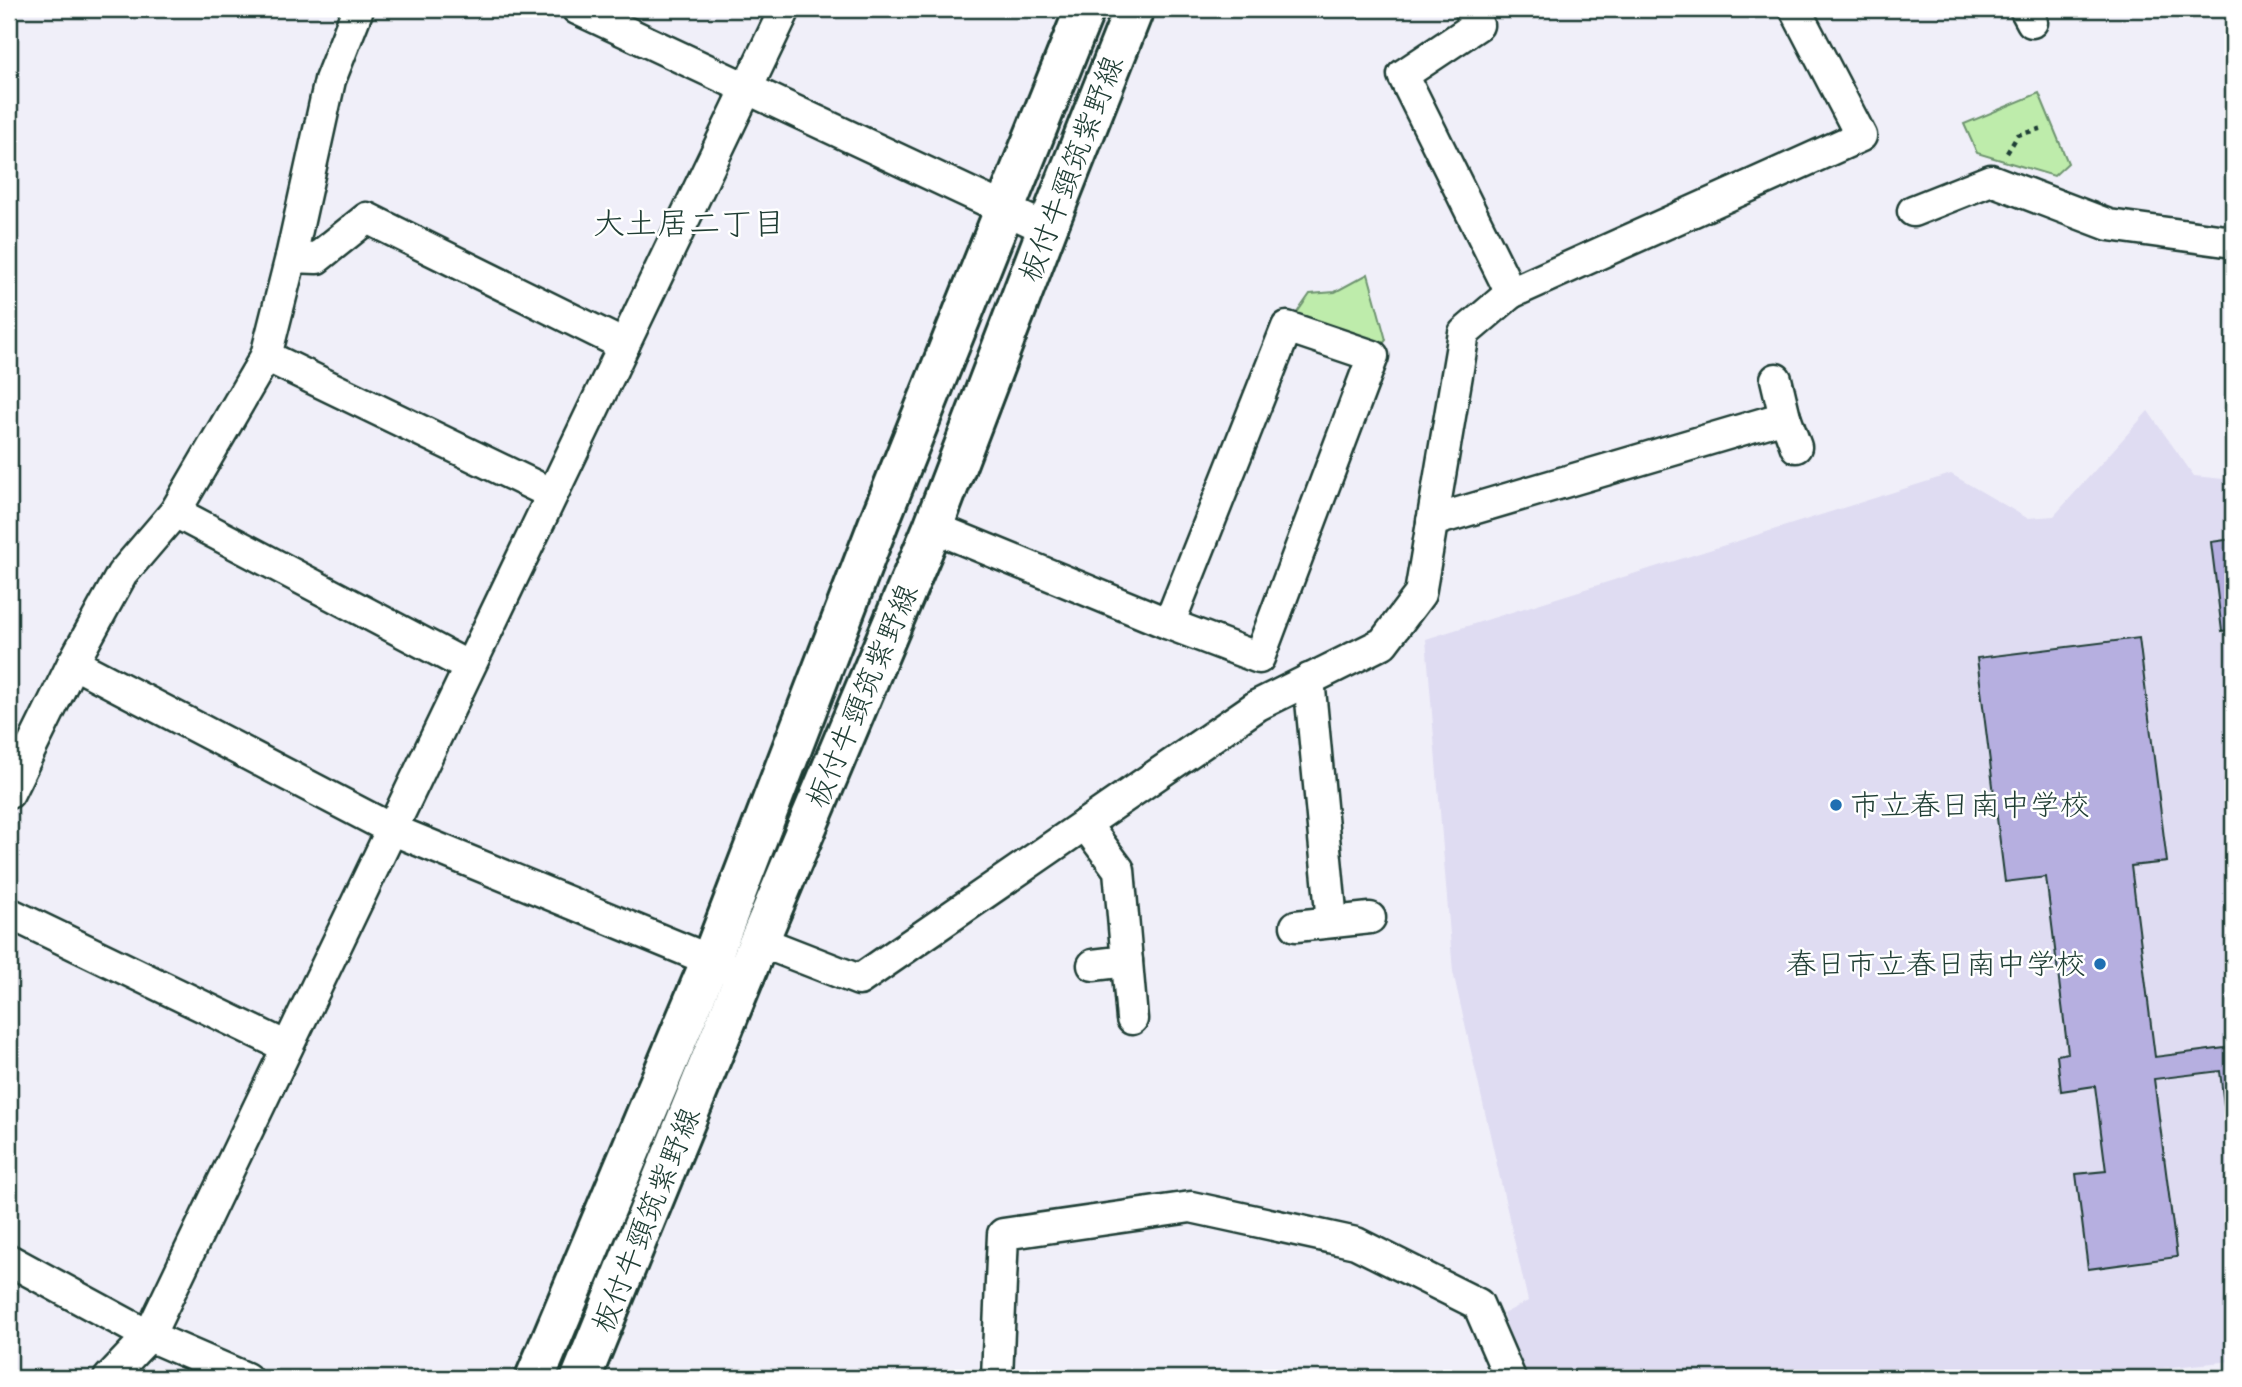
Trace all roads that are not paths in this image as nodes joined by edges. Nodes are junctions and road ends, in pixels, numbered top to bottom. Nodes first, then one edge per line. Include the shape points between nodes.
1 (358, 9) edge
2 (577, 9) edge
3 (785, 9) edge
4 (1085, 9) edge
5 (1134, 9) edge
6 (1470, 9) edge
7 (1794, 9) edge
8 (747, 88) junction
9 (1004, 209) junction
10 (1913, 211) dead end
11 (1047, 229) junction
12 (2233, 242) edge
13 (291, 257) junction
14 (1511, 293) junction
15 (624, 345) junction
16 (266, 356) junction
17 (1776, 379) dead end
18 (1785, 417) junction
19 (1796, 447) dead end
20 (552, 494) junction
21 (175, 512) junction
22 (1432, 521) junction
23 (933, 527) junction
24 (1169, 624) junction
25 (73, 663) junction
26 (469, 667) junction
27 (1309, 679) junction
28 (9, 793) edge
29 (1085, 824) junction
30 (391, 829) junction
31 (9, 913) edge
32 (1370, 918) dead end
33 (1332, 922) junction
34 (1296, 926) dead end
35 (753, 958) junction
36 (1127, 961) junction
37 (710, 962) junction
38 (1093, 965) dead end
39 (1132, 1019) dead end
40 (287, 1047) junction
41 (9, 1260) edge
42 (149, 1336) junction
43 (108, 1378) edge
44 (246, 1378) edge
45 (535, 1378) edge
46 (581, 1378) edge
47 (997, 1378) edge
48 (1510, 1378) edge

1 - 13 street via 330,80
2 - 8 street
3 - 8 street
4 - 9 main road, 板付牛頸筑紫野線
5 - 11 main road, 板付牛頸筑紫野線
6 - 14 street via 1478,25 1402,75
7 - 14 street via 1861,136
8 - 9 street
8 - 15 street
9 - 11 street
9 - 37 main road, 板付牛頸筑紫野線 via 878,522
10 - 12 street via 1991,180 2109,225
11 - 23 main road, 板付牛頸筑紫野線
13 - 15 street via 317,258 367,218
13 - 16 street
14 - 22 street via 1464,333
15 - 20 street
16 - 20 street
16 - 21 street
17 - 18 street
18 - 19 street
18 - 22 street
20 - 26 street
21 - 25 street via 122,574
21 - 26 street
22 - 27 street via 1420,594 1383,643
23 - 24 street
23 - 35 main road, 板付牛頸筑紫野線
24 - 24 street via 1259,658 1373,356 1287,327
25 - 28 street
25 - 30 street
26 - 30 street
27 - 29 street via 1258,705
27 - 33 street
29 - 35 street via 859,980
29 - 36 street via 1119,870
30 - 37 street
30 - 40 street
31 - 40 street
32 - 33 street
33 - 34 street
35 - 37 street
35 - 46 main road, 板付牛頸筑紫野線
36 - 38 street
36 - 39 street
37 - 45 main road, 板付牛頸筑紫野線
40 - 42 street
41 - 42 street
42 - 43 street
42 - 44 street
47 - 48 street via 1003,1234 1191,1207 1356,1243 1478,1304

